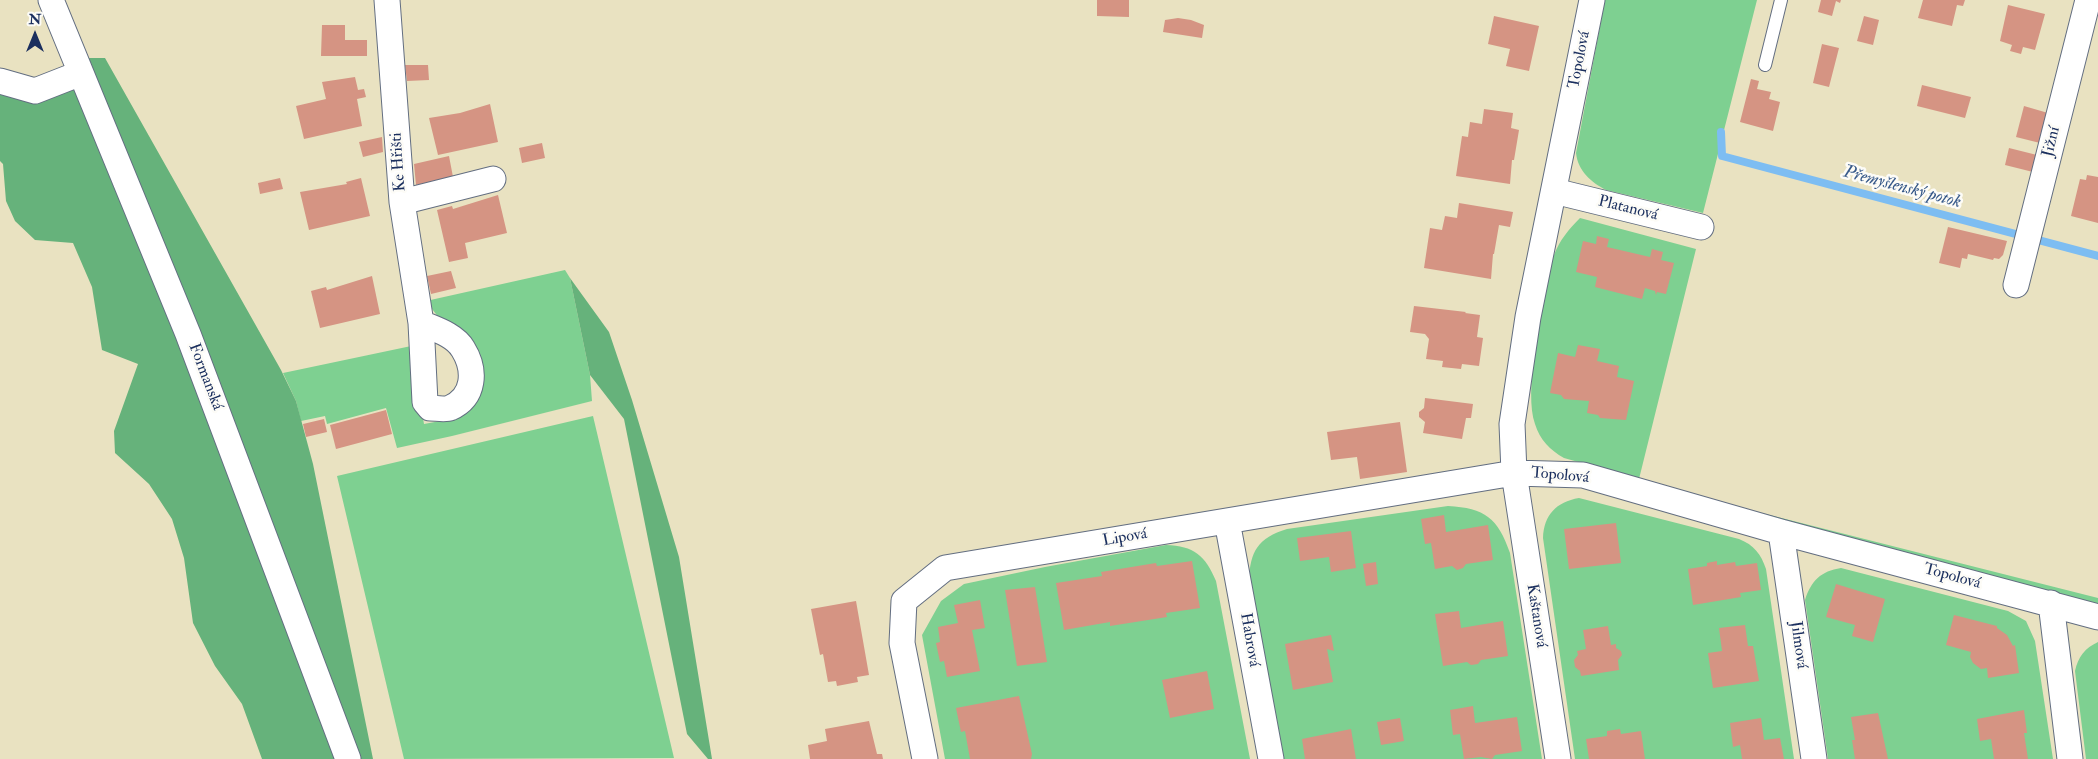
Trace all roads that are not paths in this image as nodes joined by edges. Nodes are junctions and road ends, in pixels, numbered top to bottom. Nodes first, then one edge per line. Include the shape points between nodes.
1 (51, 0) edge
2 (388, 0) edge
3 (1592, 0) edge
4 (1781, 0) edge
5 (2088, 0) edge
6 (1765, 66) dead end
7 (81, 73) junction
8 (0, 81) edge
9 (494, 179) dead end
10 (1554, 191) junction
11 (402, 202) junction
12 (1701, 227) dead end
13 (2016, 285) dead end
14 (421, 323) dead end
15 (1514, 473) junction
16 (1227, 521) junction
17 (1781, 532) junction
18 (2051, 604) junction
19 (2098, 617) edge
20 (348, 759) edge
21 (925, 759) edge
22 (1271, 759) edge
23 (1558, 759) edge
24 (1814, 759) edge
25 (2070, 759) edge

1 - 7 street, Formanská
2 - 11 street, Ke Hřišti
3 - 10 street, Topolová
4 - 6 lane
5 - 13 street, Jižní
7 - 8 street via 35,91
7 - 20 street, Formanská via 188,334
9 - 11 street
10 - 12 street, Platanová
10 - 15 street, Topolová via 1528,317 1512,424
11 - 14 street, Ke Hřišti
15 - 16 street, Lipová
15 - 17 street, Topolová via 1583,475
15 - 23 street, Kaštanová
16 - 21 street, Lipová via 945,568 904,601 902,643
16 - 22 street, Habrová
17 - 18 street, Topolová
17 - 24 street, Jilmová
18 - 19 street, Topolová
18 - 25 street

